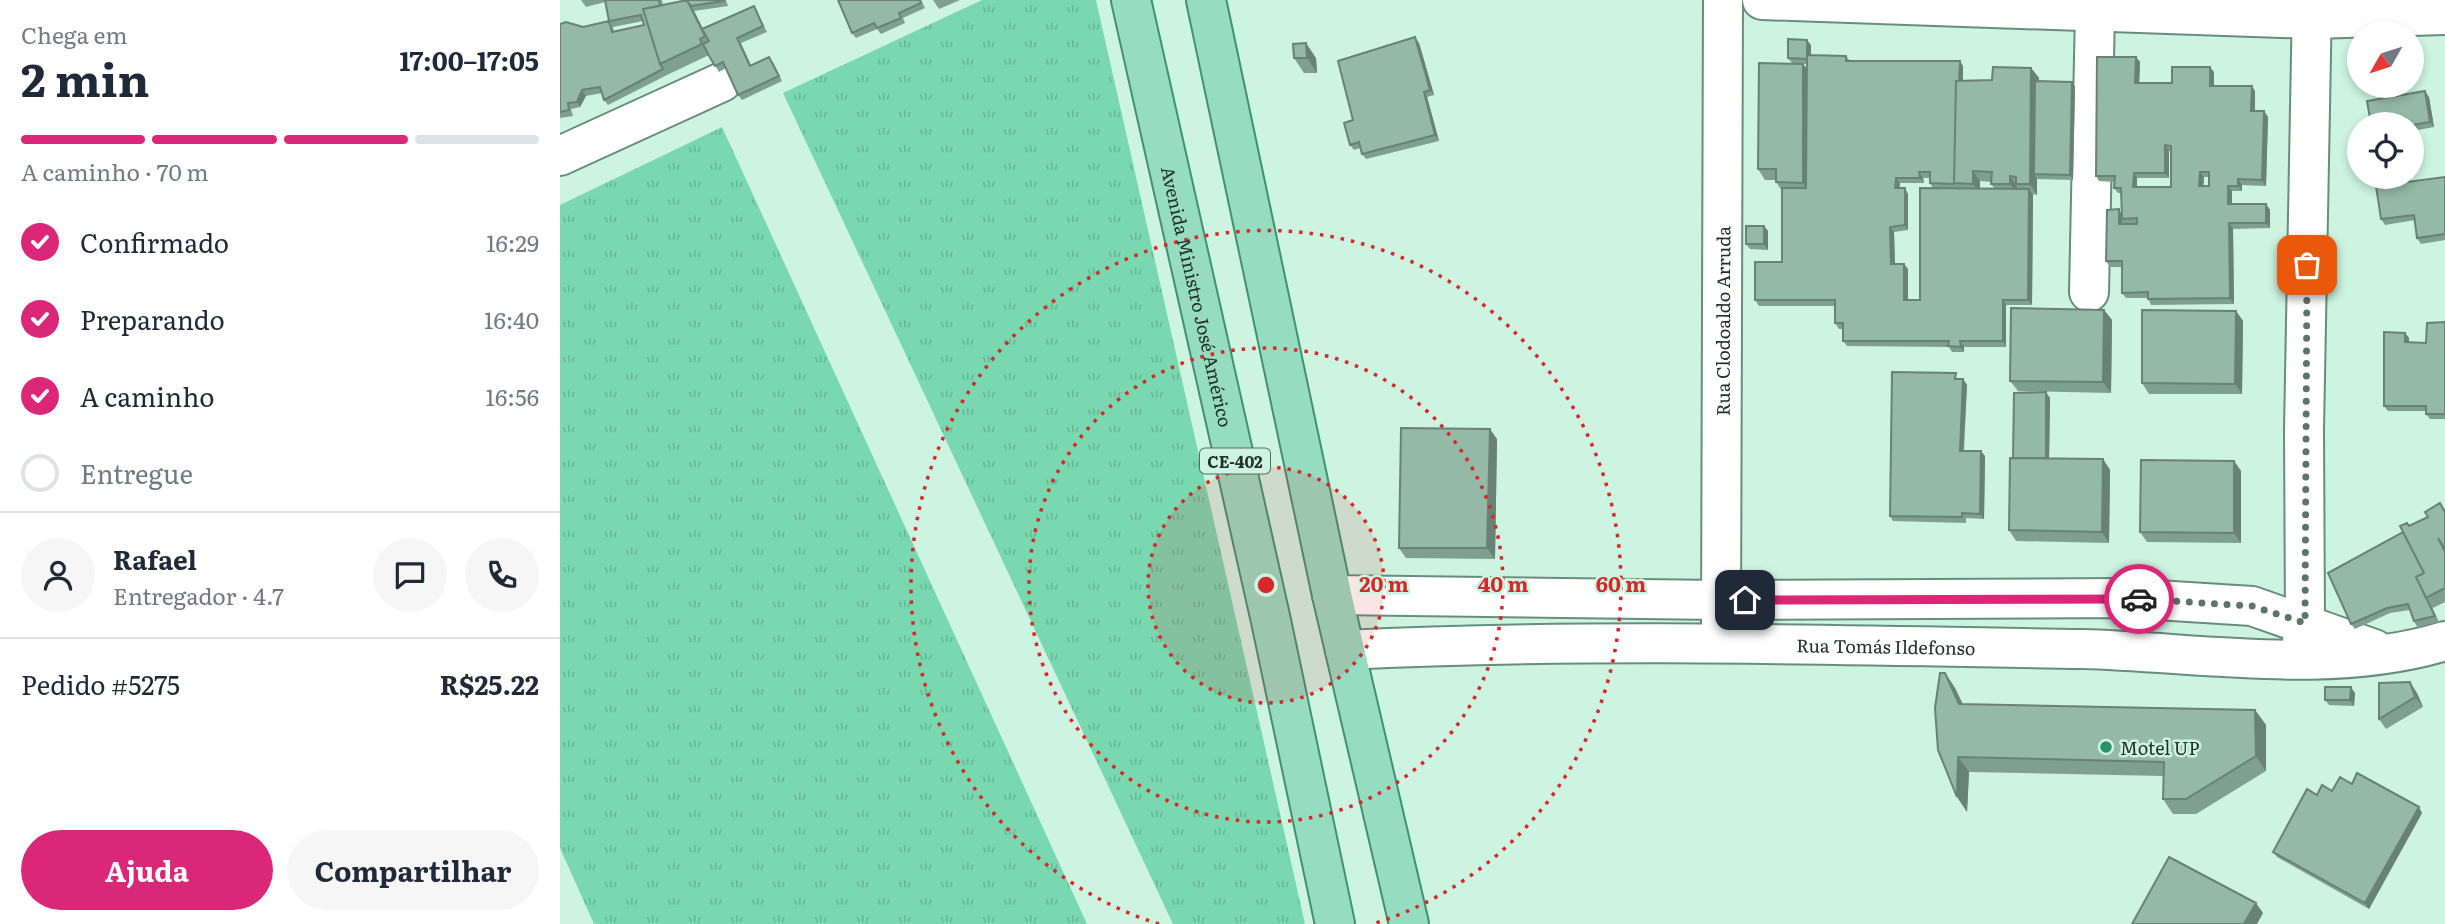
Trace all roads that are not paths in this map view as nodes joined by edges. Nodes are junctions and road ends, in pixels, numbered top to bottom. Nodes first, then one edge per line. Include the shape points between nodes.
1 (1131, 0) edge
2 (1206, 0) edge
3 (1723, 0) edge
4 (1762, 0) edge
5 (1954, 2) edge
6 (2313, 9) edge
7 (2095, 11) junction
8 (2445, 15) edge
9 (722, 82) dead end
10 (560, 156) edge
11 (2089, 292) dead end
12 (1332, 595) junction
13 (2125, 598) junction
14 (1720, 600) junction
15 (1919, 600) junction
16 (2305, 623) junction
17 (2445, 640) edge
18 (1722, 641) junction
19 (1920, 646) junction
20 (1345, 650) junction
21 (2122, 650) junction
22 (2383, 653) junction
23 (2300, 660) junction
24 (1335, 924) edge
25 (1409, 924) edge

1 - 24 main road, Avenida Ministro José Américo / CE-402 via 1272,621
2 - 12 main road
3 - 14 street, Rua Clodoaldo Arruda
4 - 5 street
5 - 7 street
6 - 7 street
6 - 8 street
6 - 16 street via 2304,430
7 - 11 street
9 - 10 street
12 - 14 street, Rua Tomás Ildefonso
12 - 20 main road
13 - 15 street, Rua Tomás Ildefonso
13 - 16 street, Rua Tomás Ildefonso via 2252,606
13 - 21 street
14 - 15 street, Rua Tomás Ildefonso
14 - 18 street, Rua Clodoaldo Arruda
15 - 19 street
16 - 22 street, Rua Tomás Ildefonso
16 - 23 street
17 - 22 street, Rua Tomás Ildefonso
18 - 19 street, Rua Tomás Ildefonso
18 - 20 street, Rua Tomás Ildefonso
19 - 21 street, Rua Tomás Ildefonso
20 - 25 main road
21 - 23 street, Rua Tomás Ildefonso
22 - 23 street, Rua Tomás Ildefonso

